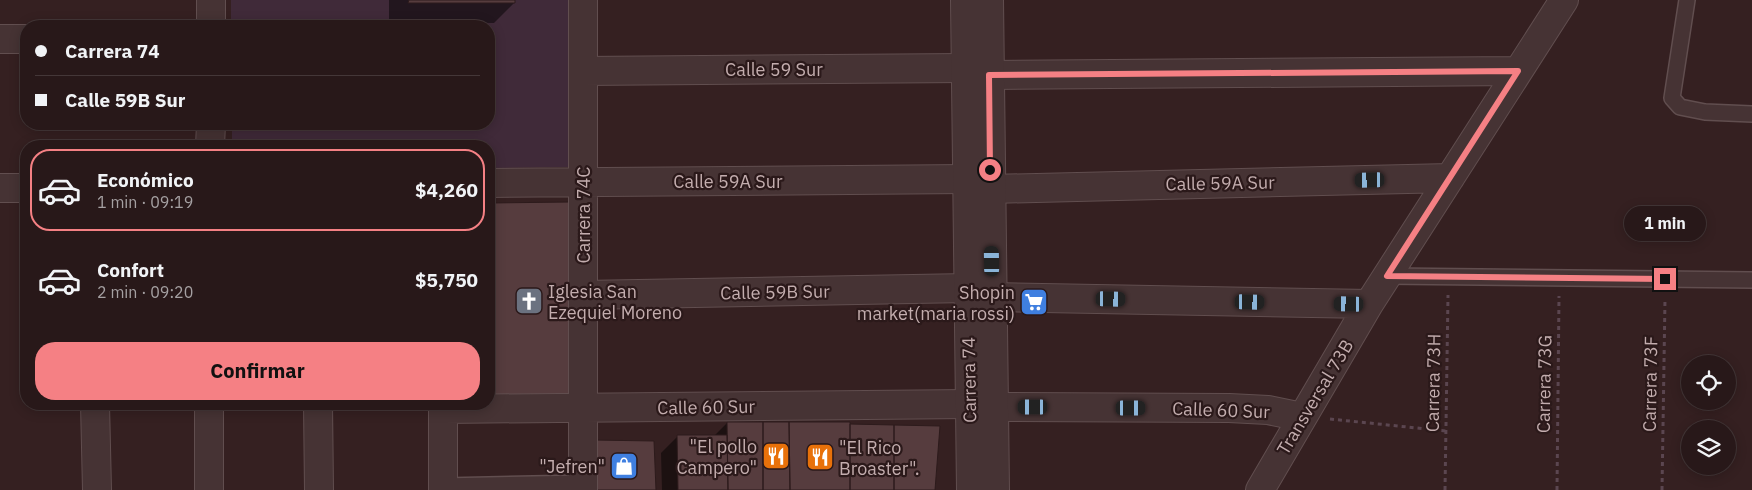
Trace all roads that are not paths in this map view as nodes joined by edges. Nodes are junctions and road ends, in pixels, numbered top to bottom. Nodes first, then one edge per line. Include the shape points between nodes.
1 (211, 0) edge
2 (584, 0) edge
3 (965, 0) edge
4 (989, 0) edge
5 (1564, 0) edge
6 (1687, 0) edge
7 (211, 20) edge
8 (0, 39) edge
9 (20, 39) edge
10 (583, 71) junction
11 (977, 71) junction
12 (1518, 71) junction
13 (1752, 114) edge
14 (1450, 178) junction
15 (583, 182) junction
16 (495, 183) edge
17 (979, 184) junction
18 (0, 188) edge
19 (20, 188) edge
20 (1387, 276) junction
21 (1752, 280) edge
22 (980, 292) junction
23 (583, 296) junction
24 (1369, 304) junction
25 (981, 406) junction
26 (495, 407) edge
27 (583, 408) junction
28 (95, 410) edge
29 (209, 410) edge
30 (318, 410) edge
31 (443, 410) edge
32 (1302, 417) junction
33 (583, 487) edge
34 (443, 488) edge
35 (96, 490) edge
36 (209, 490) edge
37 (319, 490) edge
38 (971, 490) edge
39 (994, 490) edge
40 (1260, 490) edge

1 - 7 street
2 - 10 street, Carrera 74C
3 - 11 street, Carrera 74
4 - 11 street, Carrera 74
5 - 12 street, Transversal 73B
6 - 13 lane via 1672,98 1680,107 1705,112
8 - 9 street
10 - 11 street, Calle 59 Sur
10 - 15 street, Carrera 74C
11 - 12 street, Calle 59 Sur
11 - 17 street, Carrera 74
12 - 14 street, Transversal 73B
14 - 17 street, Calle 59A Sur
14 - 20 street, Transversal 73B
15 - 16 street, Calle 59A Sur
15 - 17 street, Calle 59A Sur
15 - 23 street, Carrera 74C
17 - 22 street, Carrera 74
18 - 19 street
20 - 21 lane
20 - 24 street, Transversal 73B
22 - 23 street, Calle 59B Sur
22 - 24 street, Calle 59B Sur
22 - 25 street, Carrera 74
23 - 27 street, Carrera 74C
24 - 32 street, Transversal 73B
25 - 27 street, Calle 60 Sur
25 - 32 street, Calle 60 Sur via 1229,408 1268,410
25 - 38 street, Carrera 74
25 - 39 street, Carrera 74
26 - 27 street, Calle 60 Sur
27 - 33 street, Carrera 74C
28 - 35 street
29 - 36 street
30 - 37 street
31 - 34 street
32 - 40 street, Transversal 73B
33 - 34 lane

